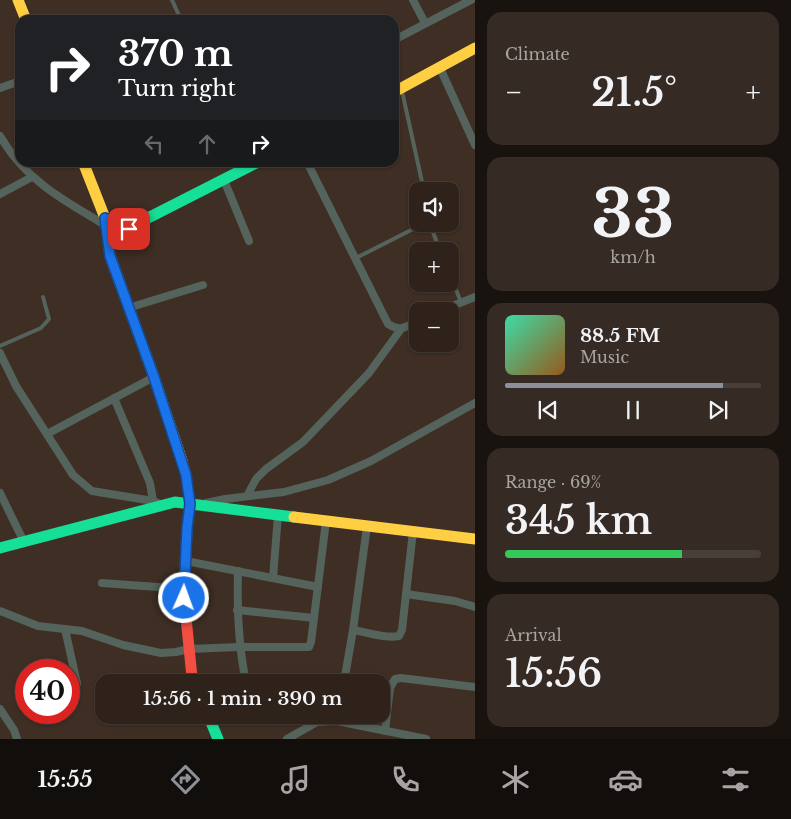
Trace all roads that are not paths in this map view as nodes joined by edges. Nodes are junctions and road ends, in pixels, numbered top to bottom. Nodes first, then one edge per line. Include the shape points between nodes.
1 (18, 0) edge
2 (172, 0) edge
3 (413, 0) edge
4 (471, 0) edge
5 (24, 15) edge
6 (179, 15) edge
7 (425, 23) junction
8 (399, 37) edge
9 (475, 48) edge
10 (440, 68) junction
11 (15, 83) edge
12 (0, 88) edge
13 (399, 89) edge
14 (399, 97) edge
15 (0, 136) edge
16 (475, 145) edge
17 (15, 157) edge
18 (23, 167) edge
19 (85, 167) edge
20 (244, 167) edge
21 (309, 167) edge
22 (32, 177) junction
23 (224, 180) junction
24 (422, 182) edge
25 (0, 194) edge
26 (106, 222) junction
27 (129, 229) junction
28 (409, 231) edge
29 (249, 241) dead end
30 (109, 244) junction
31 (355, 259) junction
32 (203, 285) dead end
33 (458, 292) edge
34 (43, 297) dead end
35 (475, 297) edge
36 (462, 302) junction
37 (459, 303) edge
38 (128, 308) junction
39 (409, 326) edge
40 (401, 329) junction
41 (0, 346) edge
42 (0, 353) edge
43 (154, 377) junction
44 (114, 398) junction
45 (475, 403) edge
46 (47, 434) junction
47 (0, 493) edge
48 (247, 496) junction
49 (158, 503) junction
50 (195, 504) junction
51 (278, 514) junction
52 (326, 520) junction
53 (367, 526) junction
54 (413, 532) junction
55 (475, 539) edge
56 (24, 542) junction
57 (0, 548) edge
58 (186, 561) junction
59 (238, 571) junction
60 (273, 578) junction
61 (102, 583) dead end
62 (318, 587) junction
63 (185, 589) junction
64 (406, 594) junction
65 (475, 607) edge
66 (237, 610) junction
67 (0, 611) edge
68 (314, 618) junction
69 (65, 629) junction
70 (353, 630) junction
71 (239, 647) junction
72 (189, 649) junction
73 (72, 659) edge
74 (244, 672) dead end
75 (192, 674) edge
76 (345, 674) edge
77 (475, 687) edge
78 (0, 709) edge
79 (212, 724) edge
80 (313, 724) edge
81 (360, 724) edge
82 (385, 731) junction
83 (17, 739) edge
84 (218, 739) edge
85 (287, 739) edge
86 (426, 739) edge

1 - 5 street
2 - 6 lane
3 - 7 street
4 - 7 street
7 - 8 street
9 - 10 street
10 - 13 street
10 - 16 street
11 - 12 street
14 - 24 lane
15 - 17 street
18 - 22 street
19 - 26 street
20 - 23 street
21 - 31 street
22 - 25 street
22 - 26 street via 51,192
23 - 27 street
23 - 29 street
26 - 27 street
26 - 30 street
27 - 30 street
28 - 31 lane
30 - 38 street
31 - 40 street via 388,324
32 - 38 street
33 - 36 lane
34 - 41 lane via 49,320 41,328
35 - 36 street
36 - 37 street
38 - 43 street
39 - 40 street
40 - 48 street via 369,373 303,442 256,479
42 - 46 street via 16,386
43 - 44 street
43 - 50 street
44 - 46 street
44 - 49 street
45 - 48 street via 370,461 328,480 284,492
46 - 49 street via 73,475 92,492
47 - 56 street
48 - 50 street
49 - 50 street
49 - 56 street
50 - 51 street
50 - 58 street
51 - 52 street
51 - 60 street
52 - 53 street
52 - 62 street
53 - 54 street
53 - 70 street
54 - 55 street
54 - 64 street
56 - 57 street
58 - 59 street
58 - 63 street
59 - 60 street
59 - 66 street
60 - 62 street
61 - 63 street
62 - 68 street
63 - 72 street
64 - 65 street
64 - 70 street via 399,636
66 - 68 street
66 - 71 street
67 - 69 street via 38,626
68 - 71 street via 310,647
69 - 72 street via 161,653
69 - 73 street
70 - 76 street
71 - 72 street
71 - 74 street
72 - 75 street
77 - 82 street via 395,679 390,688
78 - 83 street
79 - 84 street
80 - 85 street
81 - 82 street
82 - 86 street

